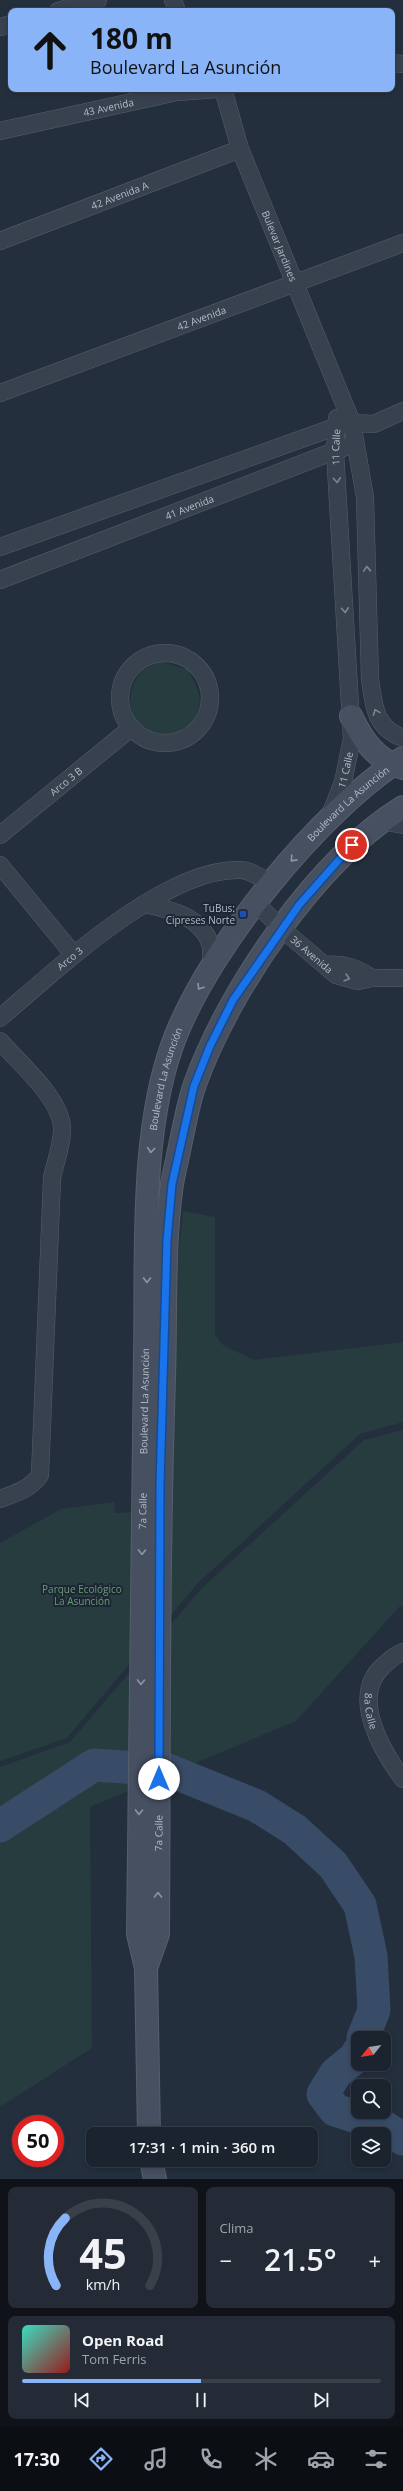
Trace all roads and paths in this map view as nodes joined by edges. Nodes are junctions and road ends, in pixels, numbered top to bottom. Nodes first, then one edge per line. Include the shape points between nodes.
1 (98, 0) edge
2 (69, 8) edge
3 (177, 92) edge
4 (224, 92) edge
5 (0, 131) edge
6 (240, 149) junction
7 (0, 241) edge
8 (403, 243) edge
9 (294, 284) junction
10 (0, 393) edge
11 (342, 400) junction
12 (403, 411) edge
13 (352, 423) junction
14 (374, 424) junction
15 (335, 427) junction
16 (356, 440) junction
17 (335, 452) junction
18 (0, 547) edge
19 (0, 580) edge
20 (351, 716) junction
21 (132, 728) junction
22 (403, 738) edge
23 (399, 764) edge
24 (403, 807) edge
25 (328, 821) junction
26 (381, 821) junction
27 (403, 825) edge
28 (0, 835) edge
29 (0, 865) edge
30 (271, 883) junction
31 (256, 903) junction
32 (144, 904) junction
33 (282, 929) junction
34 (74, 955) junction
35 (212, 968) junction
36 (403, 978) edge
37 (0, 1018) edge
38 (176, 1037) junction
39 (0, 1041) edge
40 (194, 1086) junction
41 (152, 1485) junction
42 (0, 1499) edge
43 (403, 1652) edge
44 (403, 1778) edge
45 (149, 2127) edge
46 (152, 2167) edge
47 (155, 2179) edge

1 - 2 street
3 - 5 street, 43 Avenida
4 - 6 street, Bulevar Jardines
6 - 7 street, 42 Avenida A
6 - 9 street, Bulevar Jardines
8 - 9 street, 42 Avenida
9 - 10 street, 42 Avenida
9 - 11 street, Bulevar Jardines
11 - 13 street, 11 Calle
11 - 15 street, 11 Calle
12 - 14 street, 41 Avenida
13 - 14 street, 41 Avenida
13 - 15 street, 41 Avenida
13 - 16 street, 11 Calle
14 - 16 street, 41 Avenida
15 - 17 street, 11 Calle
15 - 18 street, 41 Avenida
16 - 17 street, 41 Avenida
22 -> 16 street, 11 Calle via 391,734 380,722 374,707 370,679 365,497
17 - 19 street, 41 Avenida
17 -> 20 street, 11 Calle
20 - 23 main road via 362,738 372,750
20 - 25 street, 11 Calle via 352,740 343,782
21 - 21 street via 142,737 170,743 184,739 196,731 205,720 210,706 210,692 205,678 196,666 184,657 169,653 154,654 140,660 129,671 122,685 120,700 123,715
21 - 28 street, Arco 3 B
23 - 25 main road, Boulevard La Asunción via 358,791
24 - 26 main road
25 -> 30 main road, Boulevard La Asunción
26 - 27 street
26 - 33 main road via 352,845 324,875
29 - 34 street
30 - 31 main road, Boulevard La Asunción
30 - 32 street, Arco 3 via 242,870 211,873
31 - 33 street, 36 Avenida
31 - 35 main road, Boulevard La Asunción
32 - 34 street, Arco 3
32 - 35 street via 186,916 200,928 211,947
33 - 36 street, 36 Avenida via 326,965 339,963 360,970 372,978
33 - 40 main road via 233,1000
34 - 37 street, Arco 3
35 -> 38 main road, Boulevard La Asunción via 195,996
38 - 40 main road
38 -> 41 main road, Boulevard La Asunción via 162,1087 149,1171
39 - 42 street via 54,1103 62,1130 52,1178 40,1474 33,1484 21,1492
40 - 41 main road, 7a Calle via 172,1184
41 - 45 main road, 7a Calle via 146,1968
43 - 44 street, 8a Calle via 396,1654 378,1671 369,1686 369,1707 374,1730
46 - 47 main road

